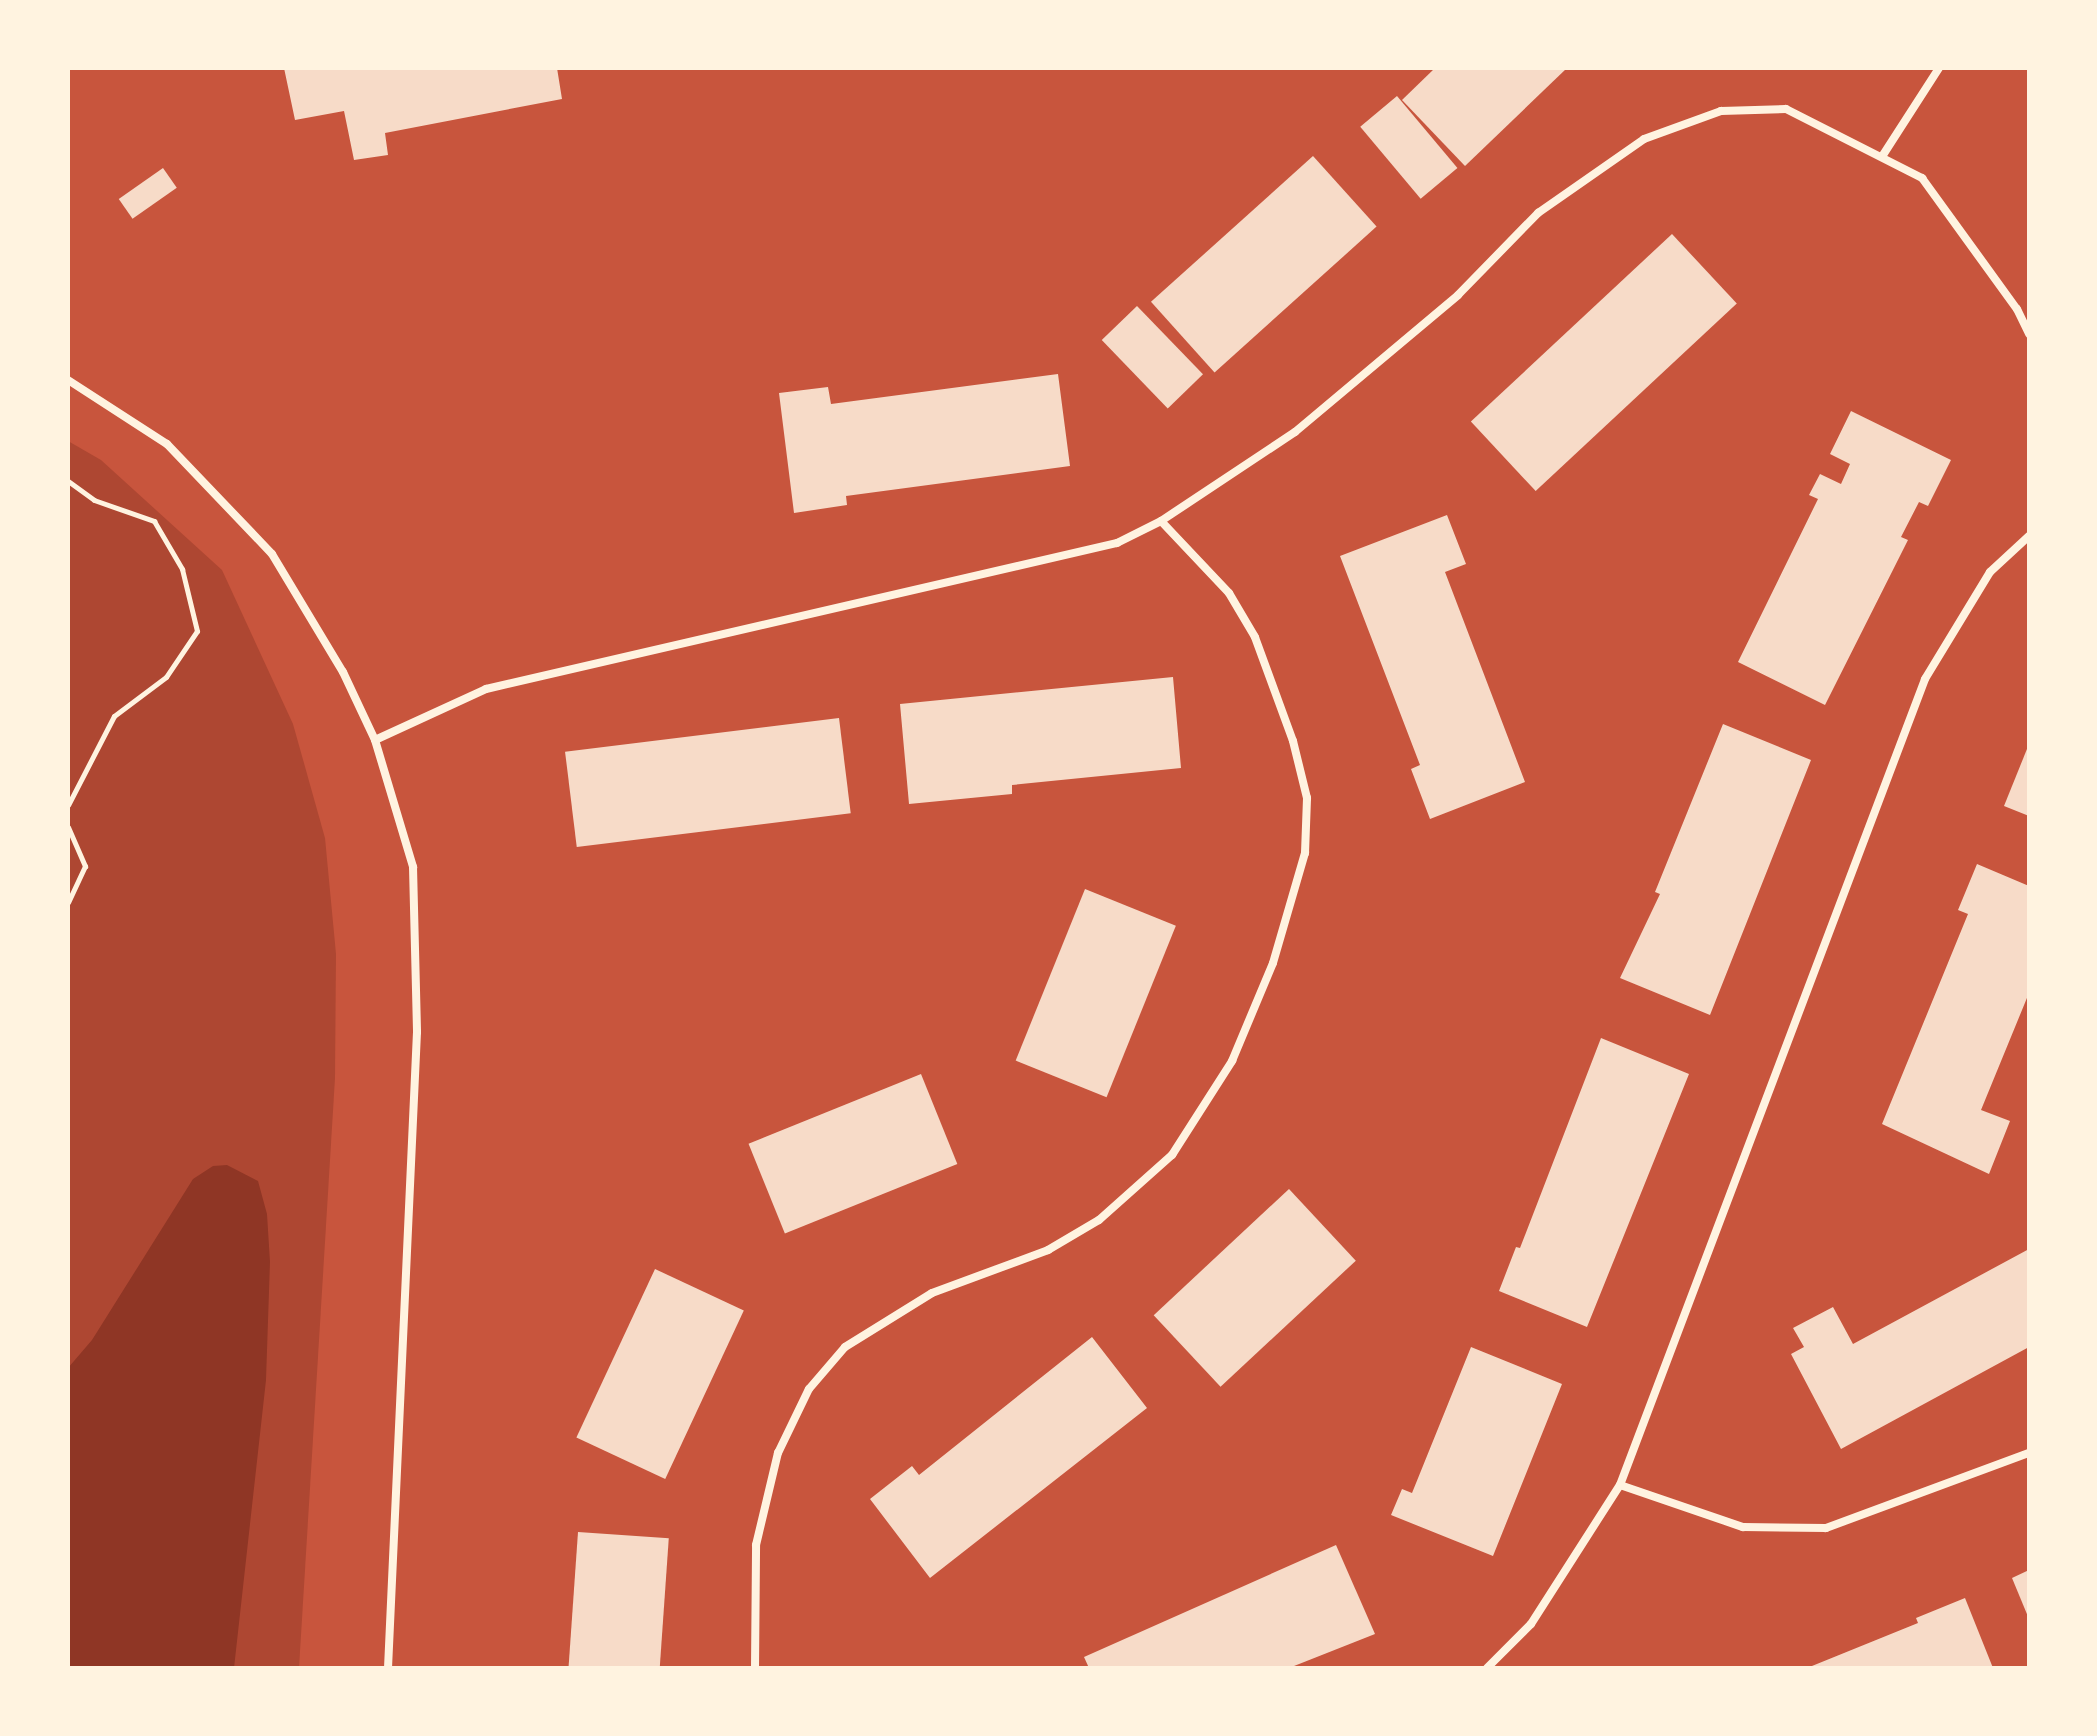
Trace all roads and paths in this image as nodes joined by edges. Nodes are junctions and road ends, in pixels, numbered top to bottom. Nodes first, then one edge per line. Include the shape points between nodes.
1 (1939, 68) edge
2 (1883, 155) junction
3 (2029, 334) edge
4 (68, 380) edge
5 (68, 481) edge
6 (1161, 521) junction
7 (2029, 536) edge
8 (375, 740) junction
9 (68, 805) edge
10 (68, 827) edge
11 (68, 902) edge
12 (2029, 1453) edge
13 (1620, 1485) junction
14 (388, 1668) edge
15 (755, 1668) edge
16 (1487, 1668) edge

1 - 2 street
2 - 3 street via 1922,178 2017,309
2 - 6 street via 1786,109 1721,111 1644,139 1538,213 1458,295 1295,432
4 - 8 street via 167,444 272,554 343,672
5 - 9 path via 94,500 154,521 182,569 197,631 166,677 114,716
6 - 8 street via 1117,543 486,689
6 - 15 street via 1229,593 1255,637 1293,741 1307,798 1305,853 1273,963 1232,1061 1172,1155 1099,1220 1048,1250 932,1293 845,1347 809,1389 778,1453 756,1545
7 - 13 street via 1990,572 1925,679
8 - 14 street via 413,867 417,1032
10 - 11 path via 85,866
12 - 13 street via 1826,1528 1743,1527
13 - 16 street via 1531,1624

